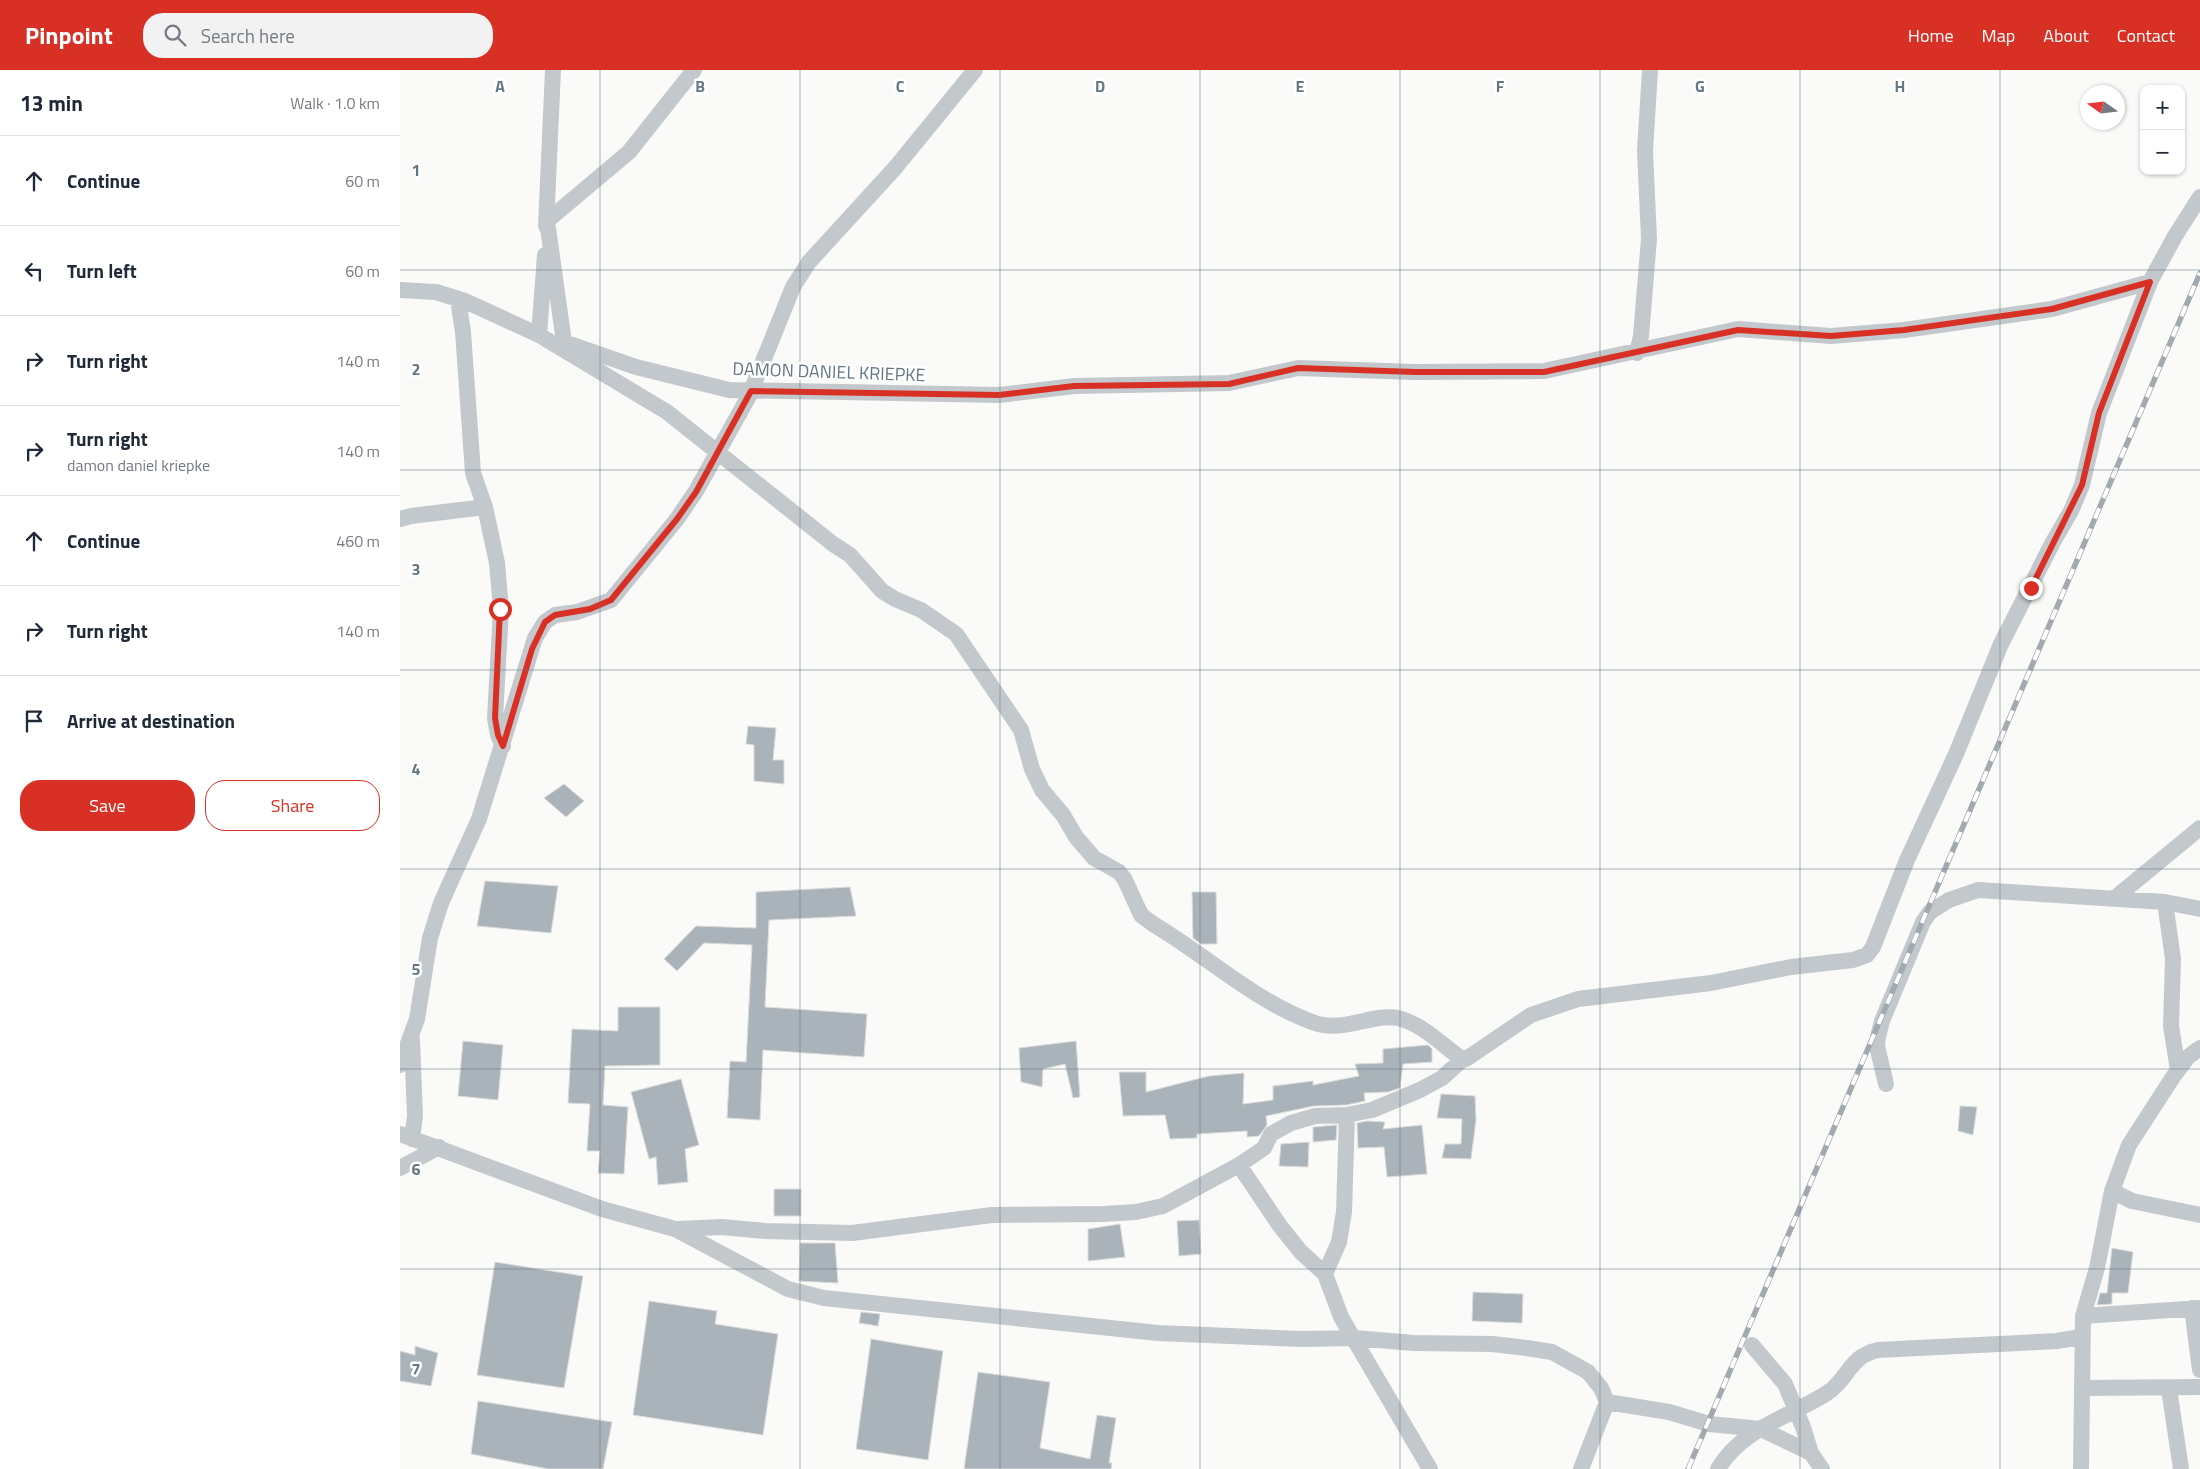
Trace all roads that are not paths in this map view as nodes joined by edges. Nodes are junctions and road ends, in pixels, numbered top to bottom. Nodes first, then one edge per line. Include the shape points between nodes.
1 (553, 70) edge
2 (694, 70) edge
3 (975, 70) edge
4 (1650, 70) edge
5 (2200, 197) edge
6 (547, 220) junction
7 (2150, 282) junction
8 (400, 290) edge
9 (458, 299) junction
10 (539, 335) junction
11 (1636, 353) junction
12 (751, 391) junction
13 (718, 454) junction
14 (485, 507) junction
15 (400, 519) edge
16 (503, 746) junction
17 (2200, 828) edge
18 (2115, 898) junction
19 (2165, 902) junction
20 (2200, 910) edge
21 (412, 1037) junction
22 (2200, 1048) edge
23 (1463, 1059) junction
24 (400, 1065) edge
25 (2178, 1070) junction
26 (1886, 1084) dead end
27 (1346, 1115) junction
28 (406, 1136) edge
29 (439, 1147) junction
30 (1239, 1164) junction
31 (400, 1168) edge
32 (2112, 1191) junction
33 (2200, 1215) edge
34 (675, 1229) junction
35 (1325, 1274) junction
36 (2196, 1308) edge
37 (2082, 1316) junction
38 (2081, 1336) junction
39 (1354, 1338) junction
40 (1752, 1345) dead end
41 (2200, 1370) edge
42 (2200, 1387) edge
43 (2082, 1388) junction
44 (2169, 1388) junction
45 (1607, 1402) junction
46 (1796, 1408) junction
47 (1761, 1428) junction
48 (1811, 1453) junction
49 (2181, 1465) edge
50 (1430, 1469) edge
51 (1581, 1469) edge
52 (1718, 1469) edge
53 (1822, 1469) edge
54 (2081, 1469) edge
55 (2166, 1469) edge

1 - 6 street
2 - 6 street via 629,152
3 - 12 street via 894,168 809,262 793,287
4 - 11 street via 1645,151 1649,240 1641,336
5 - 7 street via 2174,236
6 - 10 street
6 - 12 street, DAMON DANIEL KRIEPKE via 564,342 636,367 729,390
7 - 11 street, DAMON DANIEL KRIEPKE via 2052,309 1986,319 1831,336 1738,330
7 - 23 street via 2099,413 2079,494 2001,644 1867,955 1711,984 1578,998 1531,1015
8 - 9 street via 436,292
9 - 10 street
9 - 14 street via 473,473
10 - 13 street via 667,412
11 - 12 street, DAMON DANIEL KRIEPKE via 1544,372 1298,368 1229,384 1074,386 999,395
12 - 13 street
13 - 16 street via 677,519 611,600 590,609 555,615 545,622 532,649
13 - 23 street via 850,555 882,591 921,610 956,634 1021,730 1032,769 1042,790 1094,858 1119,872 1126,880 1138,910 1148,920 1282,1010 1327,1026 1397,1018 1420,1028
14 - 15 street
14 - 16 street via 497,563 500,602 495,718
16 - 21 street via 479,819 441,903 430,938
17 - 18 street
18 - 19 street
18 - 26 street via 1978,890 1948,900 1930,912 1882,1021 1877,1046
19 - 20 street
19 - 25 street via 2173,958 2171,1026
21 - 24 street
21 - 28 street via 415,1116
22 - 25 street
23 - 27 street via 1442,1078 1420,1090 1372,1110
25 - 32 street via 2129,1145
27 - 30 street via 1315,1116 1291,1123 1270,1134 1264,1148
27 - 35 street via 1344,1212 1339,1242
28 - 29 street
29 - 31 street
29 - 34 street via 594,1206
30 - 34 street via 1163,1206 1136,1212 992,1215 852,1233 722,1227
30 - 35 street via 1285,1232
32 - 33 street via 2132,1201
32 - 37 street via 2097,1268
34 - 39 street via 788,1289 824,1298 1158,1334
35 - 39 street via 1341,1317
36 - 37 street
36 - 41 street
37 - 38 street
38 - 43 street
38 - 46 street via 2058,1342 1865,1352 1829,1392
39 - 45 street via 1492,1344 1552,1352 1588,1372
39 - 50 street
40 - 46 street via 1785,1384
42 - 44 street
43 - 44 street
43 - 54 street
44 - 49 street
45 - 47 street via 1669,1412 1709,1424
45 - 51 street
46 - 47 street
46 - 48 street
47 - 48 street
47 - 52 street via 1738,1444
48 - 53 street
49 - 55 street

